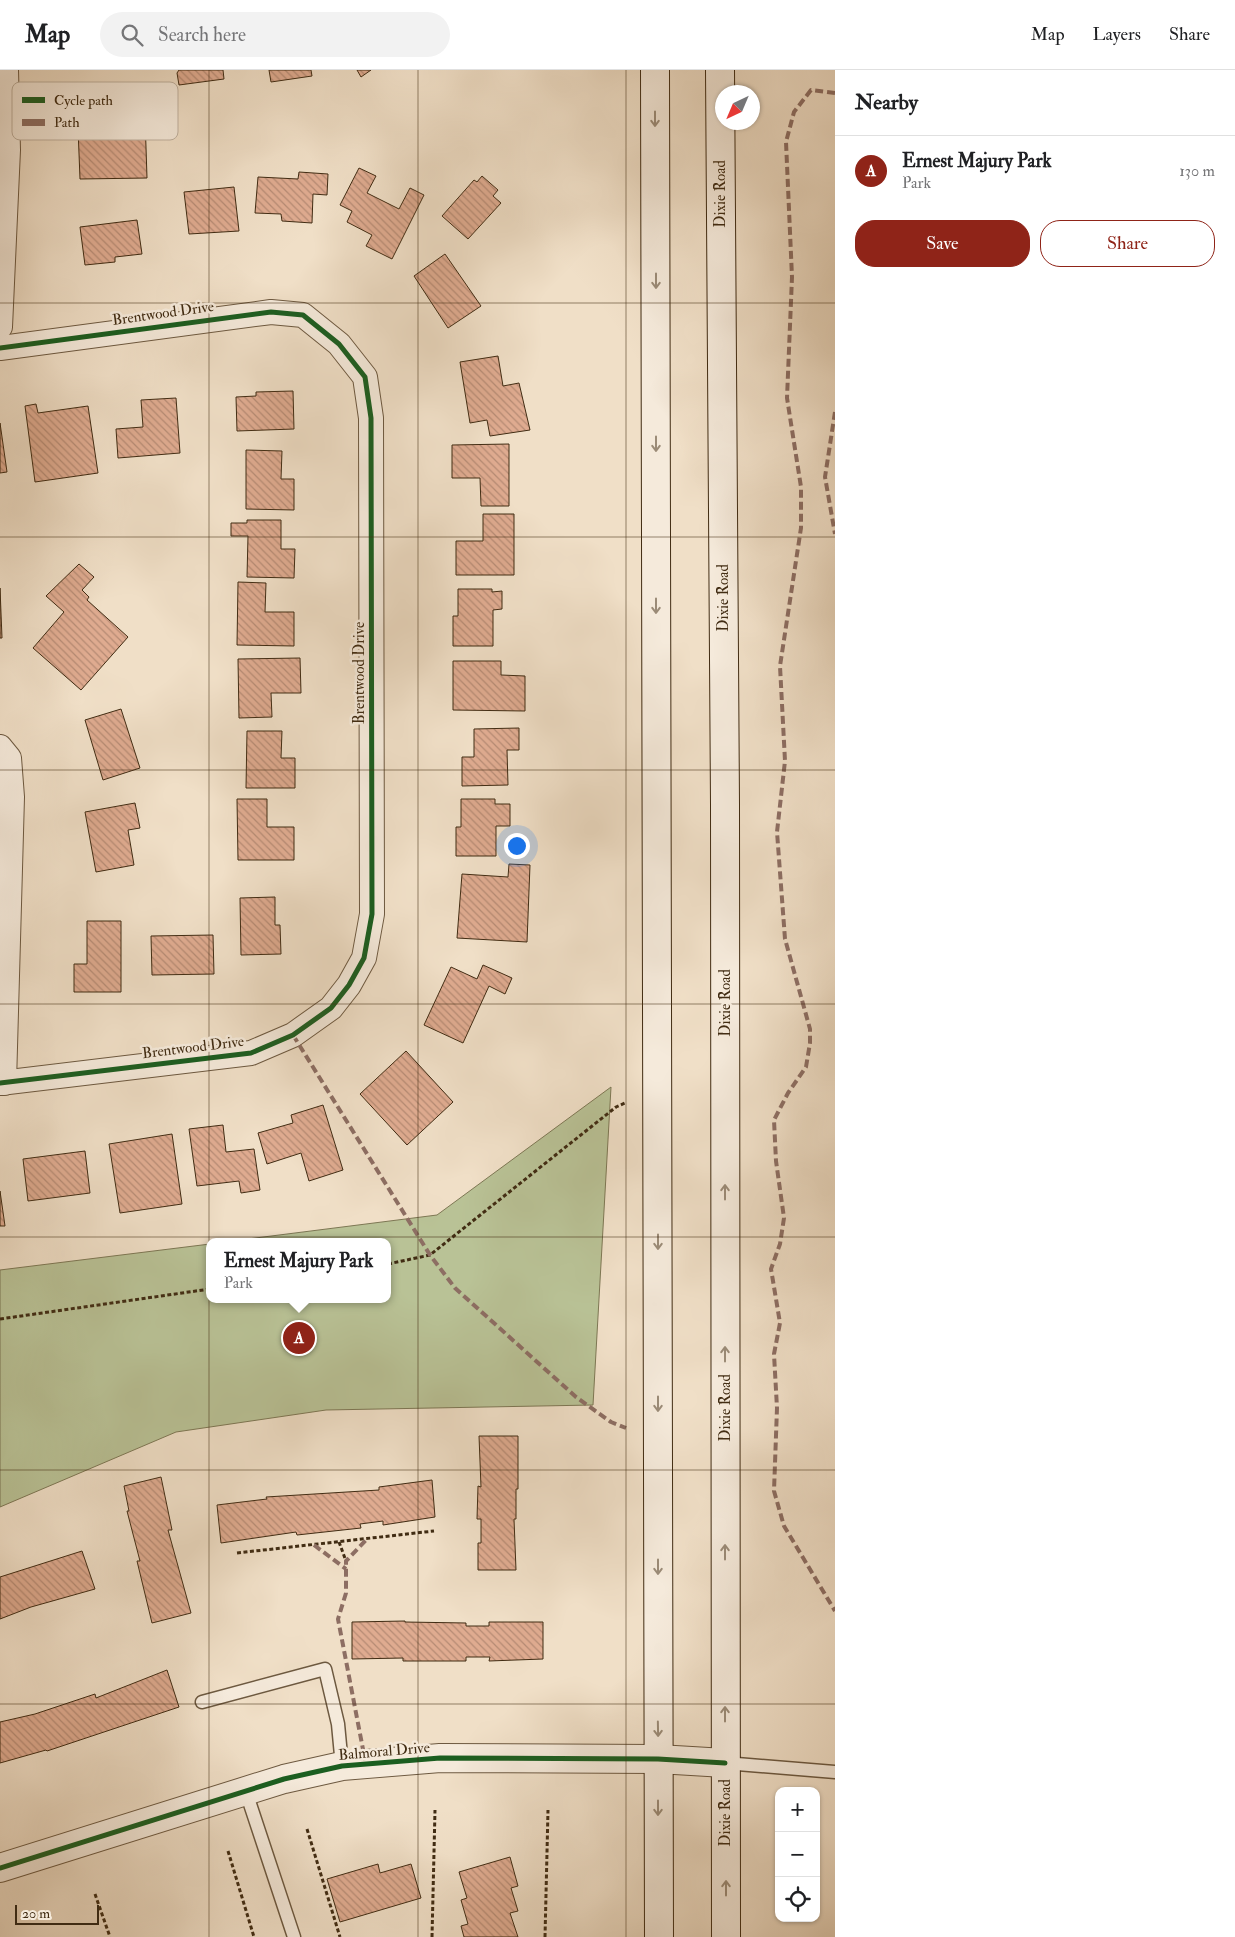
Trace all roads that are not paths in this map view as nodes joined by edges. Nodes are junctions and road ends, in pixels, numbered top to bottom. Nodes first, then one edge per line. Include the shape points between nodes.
1 (6, 70) edge
2 (655, 70) edge
3 (720, 70) edge
4 (0, 327) edge
5 (0, 348) edge
6 (0, 747) edge
7 (2, 1083) edge
8 (202, 1702) dead end
9 (658, 1759) junction
10 (725, 1763) junction
11 (342, 1766) junction
12 (835, 1772) edge
13 (246, 1792) junction
14 (0, 1868) edge
15 (294, 1937) edge
16 (659, 1937) edge
17 (726, 1937) edge

1 - 4 street via 8,150
2 -> 9 main road
10 -> 3 main road, Dixie Road
5 - 7 street, Brentwood Drive via 271,312 303,315 339,344 366,377 372,418 372,914 364,958 349,985 331,1008 293,1035 252,1053
6 - 7 street via 9,758 12,796
8 - 11 lane via 325,1670 338,1724
9 - 10 main road, Balmoral Drive
9 - 11 main road, Balmoral Drive via 440,1758
9 -> 16 main road
10 - 12 lane
17 -> 10 main road, Dixie Road
11 - 13 main road, Balmoral Drive via 284,1779
13 - 14 main road, Balmoral Drive
13 - 15 lane

